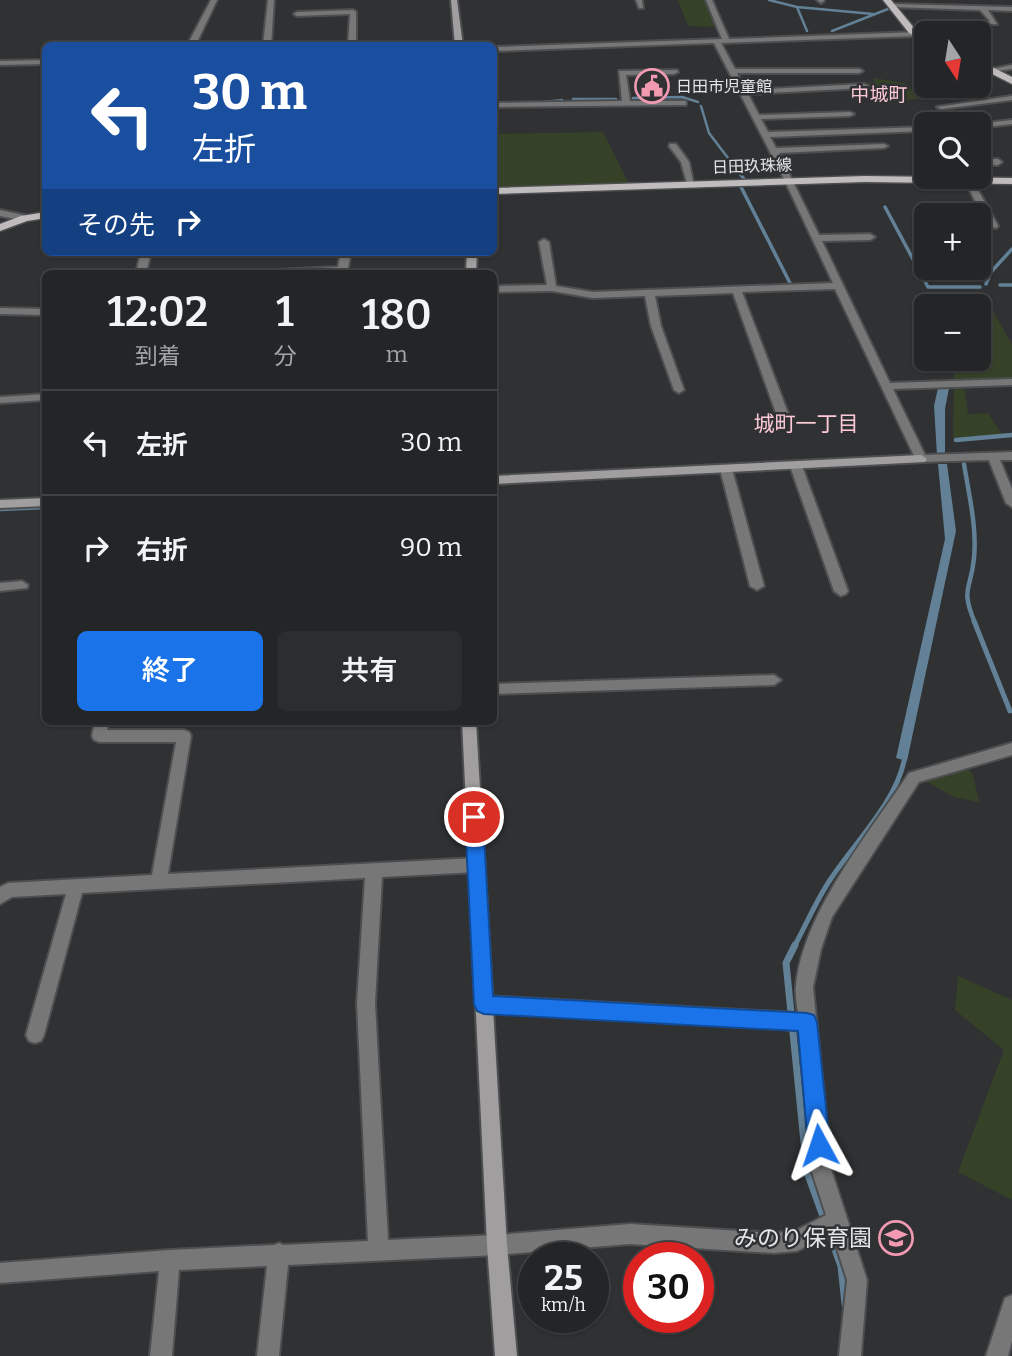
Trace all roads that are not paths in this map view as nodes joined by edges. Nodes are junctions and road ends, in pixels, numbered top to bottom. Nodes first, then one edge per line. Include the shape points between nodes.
1 (214, 0) edge
2 (271, 0) edge
3 (454, 0) edge
4 (709, 0) edge
5 (890, 3) edge
6 (982, 8) dead end
7 (1012, 9) edge
8 (298, 14) dead end
9 (991, 23) edge
10 (914, 28) edge
11 (914, 36) edge
12 (721, 40) junction
13 (194, 42) edge
14 (267, 42) edge
15 (352, 42) edge
16 (459, 42) edge
17 (497, 49) edge
18 (42, 62) edge
19 (0, 64) edge
20 (1012, 67) edge
21 (991, 70) joint
22 (732, 71) junction
23 (859, 71) dead end
24 (674, 72) dead end
25 (1012, 81) edge
26 (864, 86) dead end
27 (743, 92) junction
28 (562, 94) dead end
29 (1012, 98) edge
30 (626, 102) junction
31 (567, 103) junction
32 (683, 103) dead end
33 (497, 105) edge
34 (941, 107) dead end
35 (850, 114) dead end
36 (756, 117) junction
37 (1012, 122) edge
38 (991, 124) edge
39 (914, 129) edge
40 (765, 135) junction
41 (673, 146) dead end
42 (884, 146) dead end
43 (773, 150) junction
44 (991, 162) edge
45 (998, 162) dead end
46 (914, 179) edge
47 (991, 180) edge
48 (789, 181) junction
49 (1012, 181) edge
50 (691, 184) junction
51 (976, 189) edge
52 (497, 191) edge
53 (0, 213) edge
54 (42, 216) edge
55 (25, 219) junction
56 (993, 226) dead end
57 (0, 228) edge
58 (870, 237) dead end
59 (816, 238) junction
60 (544, 242) dead end
61 (839, 286) junction
62 (552, 288) junction
63 (497, 289) edge
64 (736, 289) junction
65 (649, 293) junction
66 (0, 311) edge
67 (42, 312) edge
68 (1012, 382) edge
69 (888, 386) junction
70 (679, 390) dead end
71 (42, 397) edge
72 (0, 400) edge
73 (782, 412) dead end
74 (1012, 456) edge
75 (993, 457) junction
76 (920, 459) junction
77 (796, 466) junction
78 (726, 469) junction
79 (497, 480) edge
80 (42, 502) edge
81 (1012, 503) edge
82 (0, 504) edge
83 (22, 585) dead end
84 (757, 586) dead end
85 (0, 587) edge
86 (841, 591) dead end
87 (774, 680) dead end
88 (497, 689) edge
89 (101, 725) edge
90 (469, 725) edge
91 (168, 728) edge
92 (1012, 749) edge
93 (476, 864) junction
94 (373, 870) junction
95 (159, 882) junction
96 (76, 886) junction
97 (0, 897) edge
98 (484, 1004) junction
99 (798, 1022) junction
100 (36, 1035) dead end
101 (838, 1220) junction
102 (497, 1245) junction
103 (379, 1249) junction
104 (279, 1254) junction
105 (170, 1260) junction
106 (0, 1273) edge
107 (1012, 1305) edge
108 (161, 1356) edge
109 (268, 1356) edge
110 (506, 1356) edge
111 (849, 1356) edge
112 (997, 1356) edge

1 - 13 street
2 - 14 street
3 - 16 street
4 - 12 street
5 - 7 street
5 - 10 main road
6 - 9 street via 995,23
8 - 15 street via 353,12
11 - 12 street
12 - 17 street
12 - 22 street
18 - 19 street
20 - 21 street
21 - 25 main road
22 - 23 street
22 - 27 street
24 - 30 street via 622,73
26 - 27 street
27 - 36 street
28 - 31 street
29 - 34 street
30 - 31 street
30 - 32 street
31 - 33 street
35 - 36 street
36 - 40 street
37 - 38 street
39 - 40 street
40 - 43 street
41 - 50 street via 685,162
42 - 43 street
43 - 48 street
44 - 45 street
46 - 48 main road, 日田玖珠線
47 - 49 main road, 日田玖珠線
48 - 50 main road, 日田玖珠線
48 - 59 street
50 - 52 main road, 日田玖珠線
51 - 56 street
53 - 55 street
54 - 55 main road
55 - 57 main road
58 - 59 street
59 - 61 street
60 - 62 street
61 - 64 street
61 - 69 street
62 - 63 street
62 - 65 street via 593,295
64 - 65 street
64 - 73 street
65 - 70 street
66 - 67 street
68 - 69 street
69 - 76 street
71 - 72 street
74 - 75 street
75 - 76 street
75 - 81 street
76 - 77 street
77 - 78 street
77 - 86 street
78 - 79 street
78 - 84 street
80 - 82 street
83 - 85 street
87 - 88 street
89 - 91 street via 99,736
90 - 93 street
91 - 95 street via 184,736
92 - 99 street via 914,777 825,914
93 - 94 street
93 - 98 street
94 - 95 street
94 - 103 street via 366,1003
95 - 96 street
96 - 97 street via 8,890
96 - 100 street
98 - 99 street
98 - 102 street
99 - 101 street via 821,1169
101 - 102 street via 797,1241 774,1243 630,1234
101 - 111 street via 857,1280
102 - 103 street
102 - 110 street
103 - 104 street
104 - 105 street
104 - 109 street
105 - 106 street
105 - 108 street
107 - 112 street

